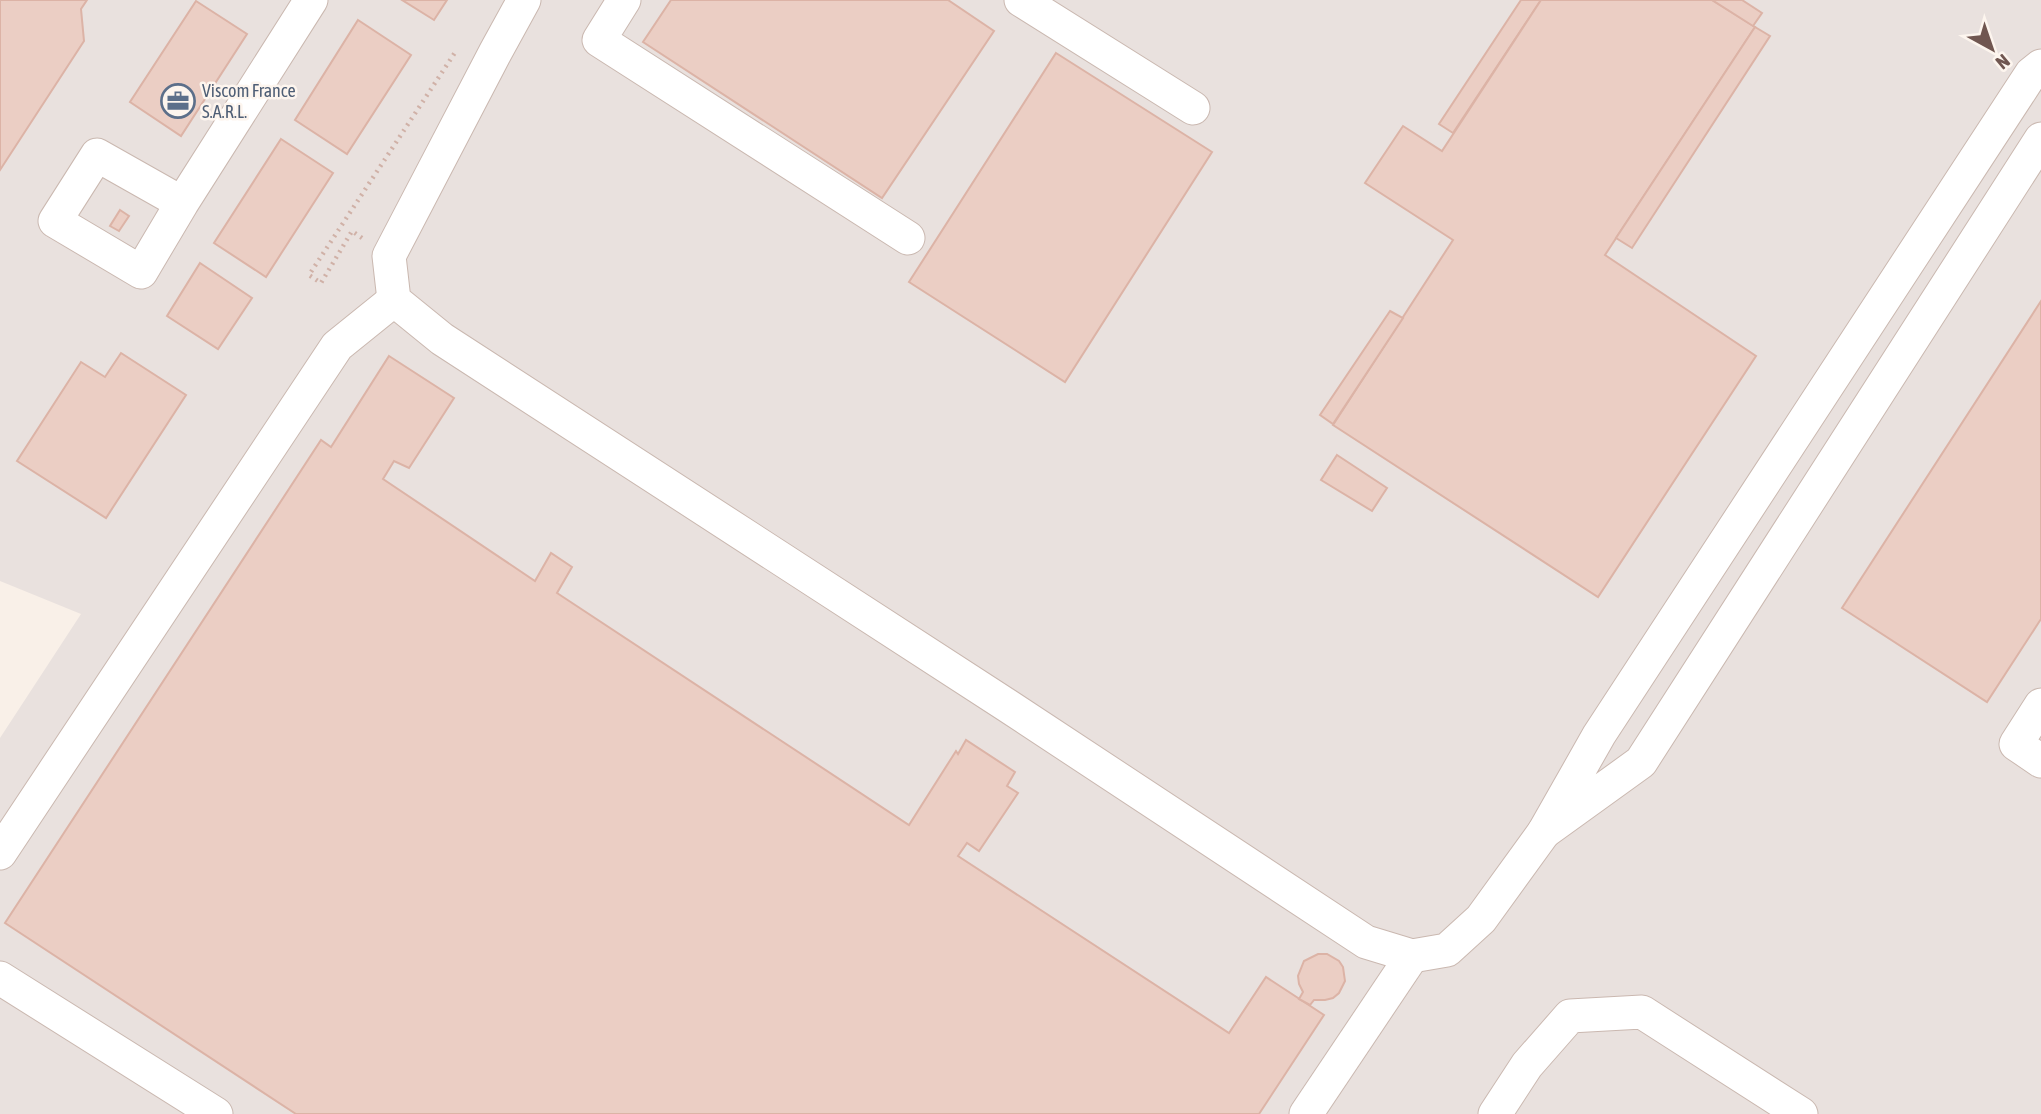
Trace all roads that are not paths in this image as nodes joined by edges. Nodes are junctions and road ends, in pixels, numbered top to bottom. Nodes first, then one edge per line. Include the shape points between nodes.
1 (311, 0) edge
2 (524, 0) edge
3 (624, 0) edge
4 (1021, 0) edge
5 (2041, 66) edge
6 (1194, 108) dead end
7 (2041, 139) edge
8 (182, 203) dead end
9 (908, 238) dead end
10 (394, 300) junction
11 (2041, 705) edge
12 (2041, 761) edge
13 (1544, 832) junction
14 (0, 853) edge
15 (1412, 956) junction
16 (0, 978) edge
17 (216, 1114) edge
18 (1306, 1114) edge
19 (1495, 1114) edge
20 (1801, 1114) edge

1 - 8 street
2 - 10 street via 389,256
3 - 9 street via 599,40
4 - 6 street
5 - 13 street via 2023,85 1599,735
7 - 13 street via 1641,762
10 - 14 street via 337,346
10 - 15 street via 442,338 1366,942
11 - 12 street via 2016,744
13 - 15 street via 1481,919 1447,950
15 - 18 street
16 - 17 street
19 - 20 street via 1527,1065 1570,1016 1642,1012

